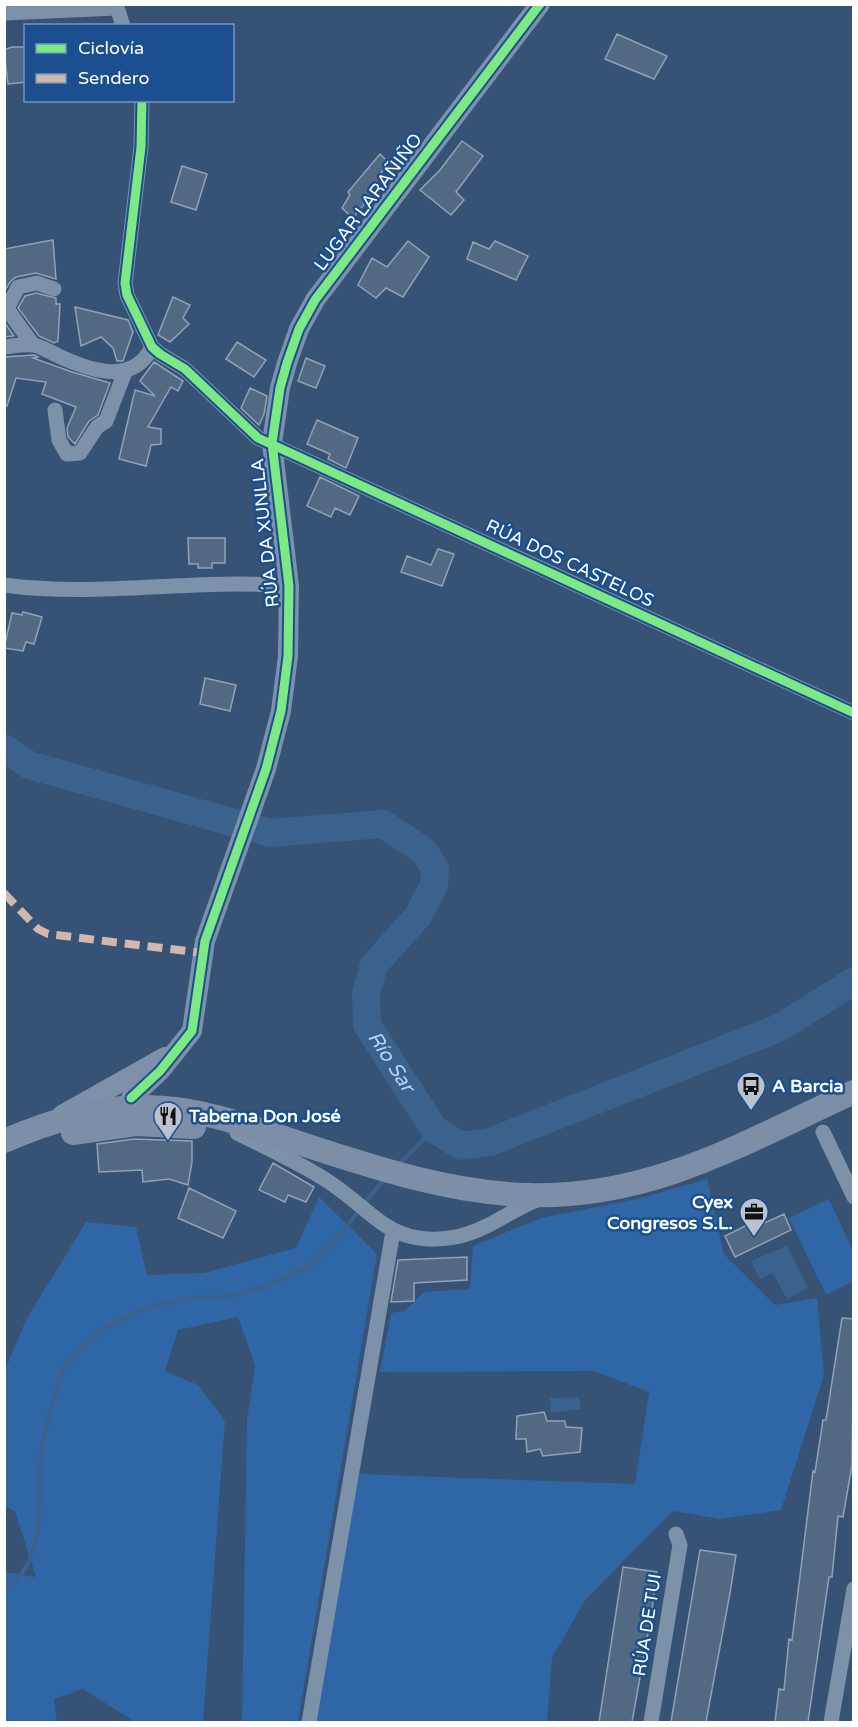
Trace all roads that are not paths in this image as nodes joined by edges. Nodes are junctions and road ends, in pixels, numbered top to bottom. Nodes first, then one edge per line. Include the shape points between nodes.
1 (540, 4) edge
2 (116, 6) edge
3 (4, 13) edge
4 (122, 24) edge
5 (142, 102) edge
6 (54, 289) dead end
7 (6, 306) edge
8 (33, 345) junction
9 (152, 346) junction
10 (4, 347) edge
11 (125, 372) junction
12 (55, 410) dead end
13 (272, 443) junction
14 (4, 585) edge
15 (289, 586) junction
16 (854, 713) edge
17 (175, 1052) junction
18 (160, 1071) junction
19 (854, 1075) edge
20 (854, 1092) edge
21 (124, 1098) junction
22 (176, 1105) junction
23 (200, 1113) junction
24 (39, 1128) junction
25 (228, 1132) junction
26 (823, 1132) dead end
27 (4, 1141) edge
28 (332, 1153) junction
29 (4, 1155) edge
30 (547, 1195) junction
31 (854, 1197) edge
32 (393, 1231) junction
33 (676, 1534) dead end
34 (854, 1589) edge
35 (309, 1722) edge
36 (651, 1722) edge
37 (831, 1722) edge

1 - 13 street, LUGAR LARAÑIÑO via 310,308 287,363
2 - 3 street
2 - 4 street
5 - 9 street, RÚA DA XUNLLA via 141,147 124,283
6 - 7 street via 37,283 18,287
7 - 8 street
8 - 10 street
8 - 11 street via 66,360 114,373
9 - 11 street via 147,357
9 - 13 street, RÚA DA XUNLLA via 185,369 258,438
11 - 12 street via 106,421 74,456 62,447
13 - 15 street, RÚA DA XUNLLA
13 - 16 street, RÚA DOS CASTELOS
14 - 15 street via 110,589 234,583
15 - 17 street, RÚA DA XUNLLA via 285,692 271,751 202,952 194,1024 189,1037
17 - 18 street, RÚA DA XUNLLA
17 - 21 street, RÚA DA XUNLLA
18 - 21 street, RÚA DA XUNLLA
18 - 22 street via 161,1093
19 - 30 main road via 642,1171
20 - 30 main road via 666,1176 613,1190
21 - 22 street
21 - 23 main road
21 - 24 main road
21 - 24 street, RÚA DA XUNLLA via 85,1102
21 - 25 street via 174,1118
21 - 29 street
22 - 23 street
23 - 28 main road
24 - 27 main road
25 - 28 main road
25 - 29 main road via 152,1124 120,1125 57,1137
25 - 32 street via 334,1185
26 - 31 street
28 - 30 main road via 436,1182 502,1194
30 - 32 street via 484,1228 457,1237 426,1238
32 - 35 street
33 - 36 street, RÚA DE TUI via 680,1545
34 - 37 street

